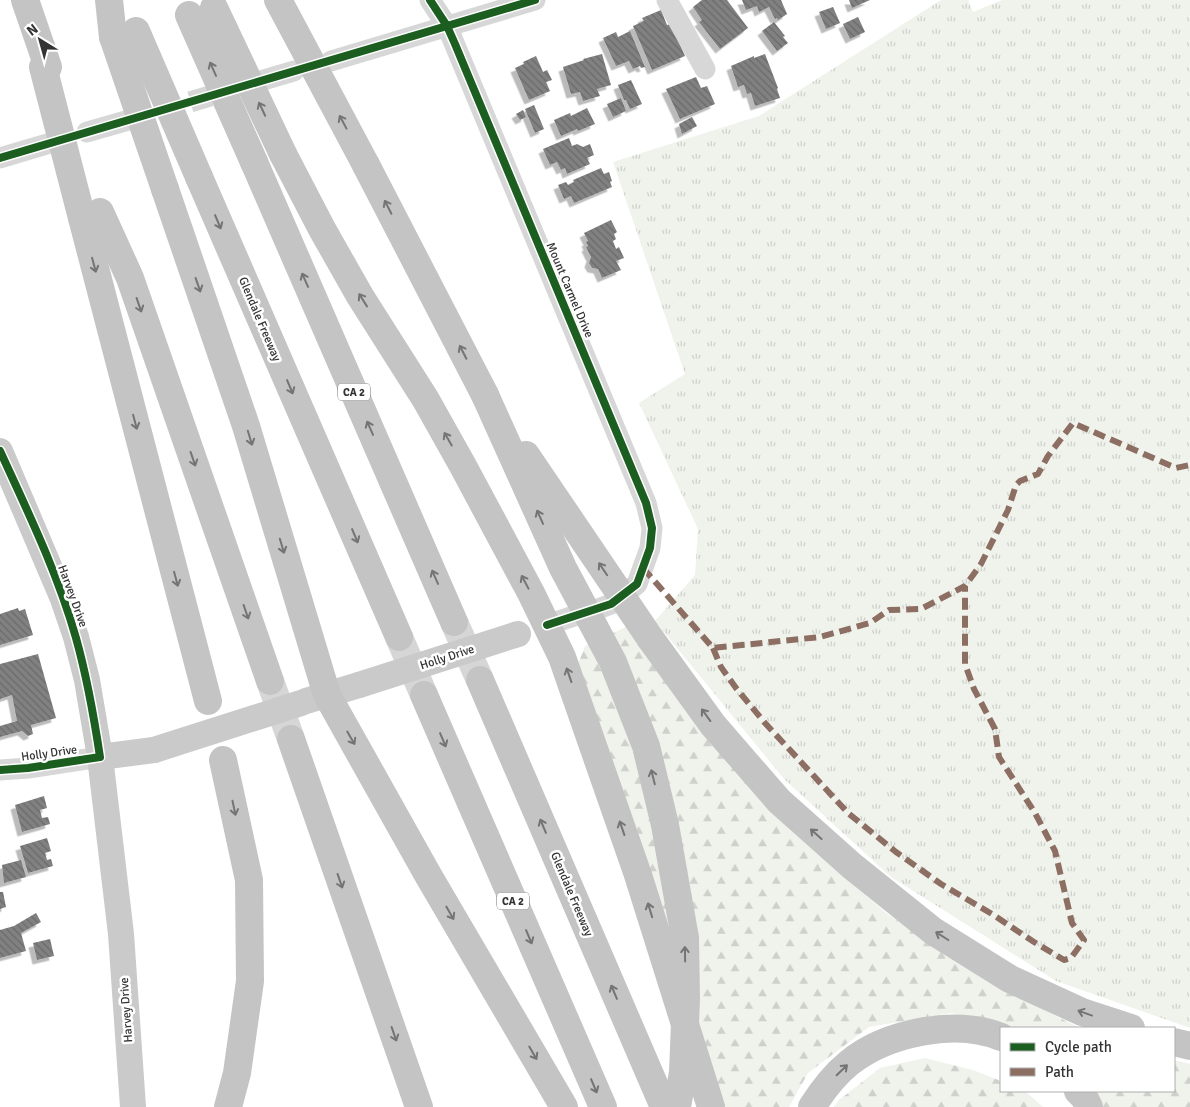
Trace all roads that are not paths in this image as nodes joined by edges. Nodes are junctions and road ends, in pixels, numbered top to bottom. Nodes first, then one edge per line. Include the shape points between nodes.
1 (109, 0) edge
2 (123, 0) edge
3 (278, 0) edge
4 (430, 0) edge
5 (535, 0) edge
6 (667, 0) edge
7 (199, 6) edge
8 (28, 9) edge
9 (447, 26) junction
10 (125, 34) junction
11 (331, 60) dead end
12 (705, 69) dead end
13 (294, 71) dead end
14 (260, 82) tunnel mouth
15 (129, 120) tunnel mouth
16 (87, 132) dead end
17 (48, 144) dead end
18 (0, 158) edge
19 (91, 215) junction
20 (485, 395) junction
21 (0, 452) edge
22 (612, 602) dead end
23 (574, 616) dead end
24 (454, 622) tunnel mouth
25 (547, 625) junction
26 (399, 637) tunnel mouth
27 (480, 680) tunnel mouth
28 (270, 681) tunnel mouth
29 (327, 695) junction
30 (424, 695) tunnel mouth
31 (208, 701) dead end
32 (291, 739) tunnel mouth
33 (100, 757) junction
34 (223, 760) dead end
35 (0, 770) edge
36 (1128, 1027) edge
37 (1000, 1037) edge
38 (1175, 1042) edge
39 (1190, 1046) edge
40 (1079, 1092) edge
41 (134, 1107) edge
42 (228, 1107) edge
43 (419, 1107) edge
44 (564, 1107) edge
45 (602, 1107) edge
46 (664, 1107) edge
47 (677, 1107) edge
48 (711, 1107) edge
49 (812, 1107) edge
50 (1089, 1107) edge

1 - 10 highway
2 - 10 highway, Glendale Freeway
20 -> 3 highway, bridge
4 - 9 street, Mount Carmel Drive
5 - 9 street
6 - 12 street
24 -> 7 highway, CA 2, bridge via 254,162
25 -> 7 highway, bridge via 426,400 355,287
8 - 19 highway, bridge
9 - 11 street
9 - 22 street, Mount Carmel Drive via 646,503 652,528 650,548 637,584
10 -> 26 highway, Glendale Freeway, bridge via 199,177
10 -> 29 highway, bridge via 165,189 246,426
13 - 14 street
15 - 16 street
17 - 18 street
19 -> 28 highway via 130,278
19 -> 31 highway
36 -> 20 highway, bridge via 1082,1012 1010,979 934,930 852,866 779,801 713,725
47 -> 20 highway, bridge via 683,1072 685,938 646,746 613,662 563,568
21 - 33 main road, Harvey Drive via 49,564 76,637
23 - 25 street, Holly Drive
25 - 29 main road, Holly Drive, bridge
48 -> 25 highway via 638,874 562,657
46 -> 27 highway, Glendale Freeway
29 - 33 main road, Holly Drive, bridge via 154,750
29 -> 44 highway
30 -> 45 highway, CA 2
32 -> 43 highway
33 - 35 street, Holly Drive
33 - 41 main road, Harvey Drive via 121,934
34 -> 42 highway via 249,880 250,981 237,1074
49 -> 37 highway via 824,1087 849,1063 875,1046 905,1035 933,1030 958,1029
38 - 39 highway
40 - 50 highway

